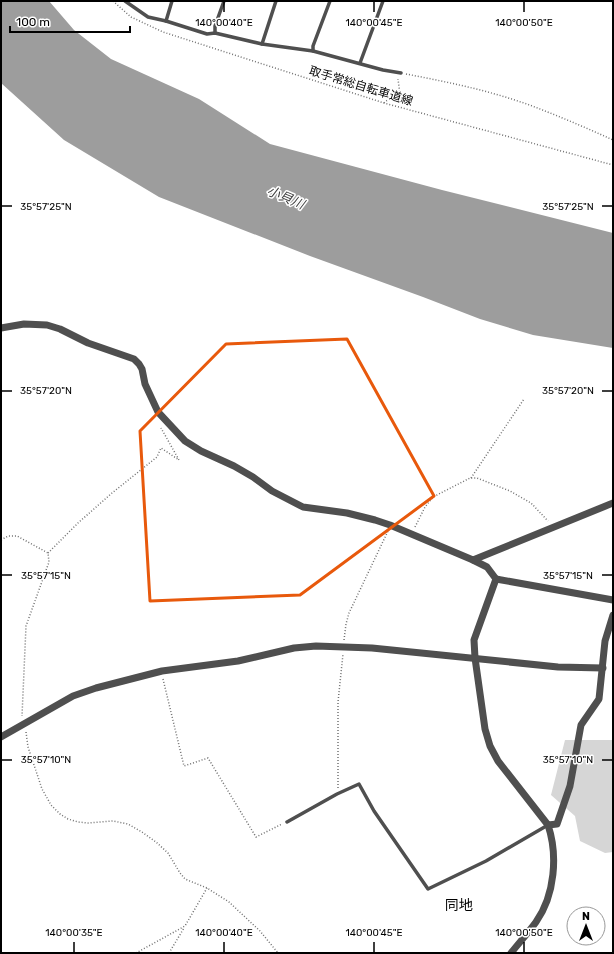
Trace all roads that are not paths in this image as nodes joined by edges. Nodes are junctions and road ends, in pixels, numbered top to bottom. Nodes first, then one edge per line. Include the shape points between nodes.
1 (125, 1) edge
2 (172, 1) edge
3 (224, 1) edge
4 (276, 1) edge
5 (330, 1) edge
6 (383, 1) edge
7 (166, 21) junction
8 (215, 33) junction
9 (262, 44) junction
10 (313, 51) junction
11 (360, 63) junction
12 (401, 73) road end
13 (1, 328) edge
14 (613, 502) edge
15 (473, 560) junction
16 (496, 579) junction
17 (613, 600) edge
18 (613, 615) edge
19 (475, 658) junction
20 (603, 668) junction
21 (1, 737) edge
22 (287, 822) road end
23 (548, 825) junction
24 (511, 953) edge

1 - 7 lane via 148,17
2 - 7 lane
3 - 8 lane
4 - 9 lane
5 - 10 lane
6 - 11 lane
7 - 8 lane via 207,34
8 - 9 lane
9 - 10 lane
10 - 11 lane
11 - 12 lane
13 - 15 street via 24,324 48,325 88,343 134,359 142,369 145,384 160,414 185,441 201,451 234,466 272,491 303,507 375,520
14 - 15 street
15 - 16 street via 487,568
16 - 17 street
16 - 19 street via 474,640
18 - 20 street via 605,641
19 - 20 street via 558,667
19 - 21 street via 372,648 294,648 238,661 162,672 96,688 73,696
19 - 23 street via 485,729 490,746 498,761
20 - 23 street via 599,699 581,725 570,786 557,824
22 - 23 lane via 359,784 374,811 428,889 486,861
23 - 24 street via 554,848 549,895 537,921

